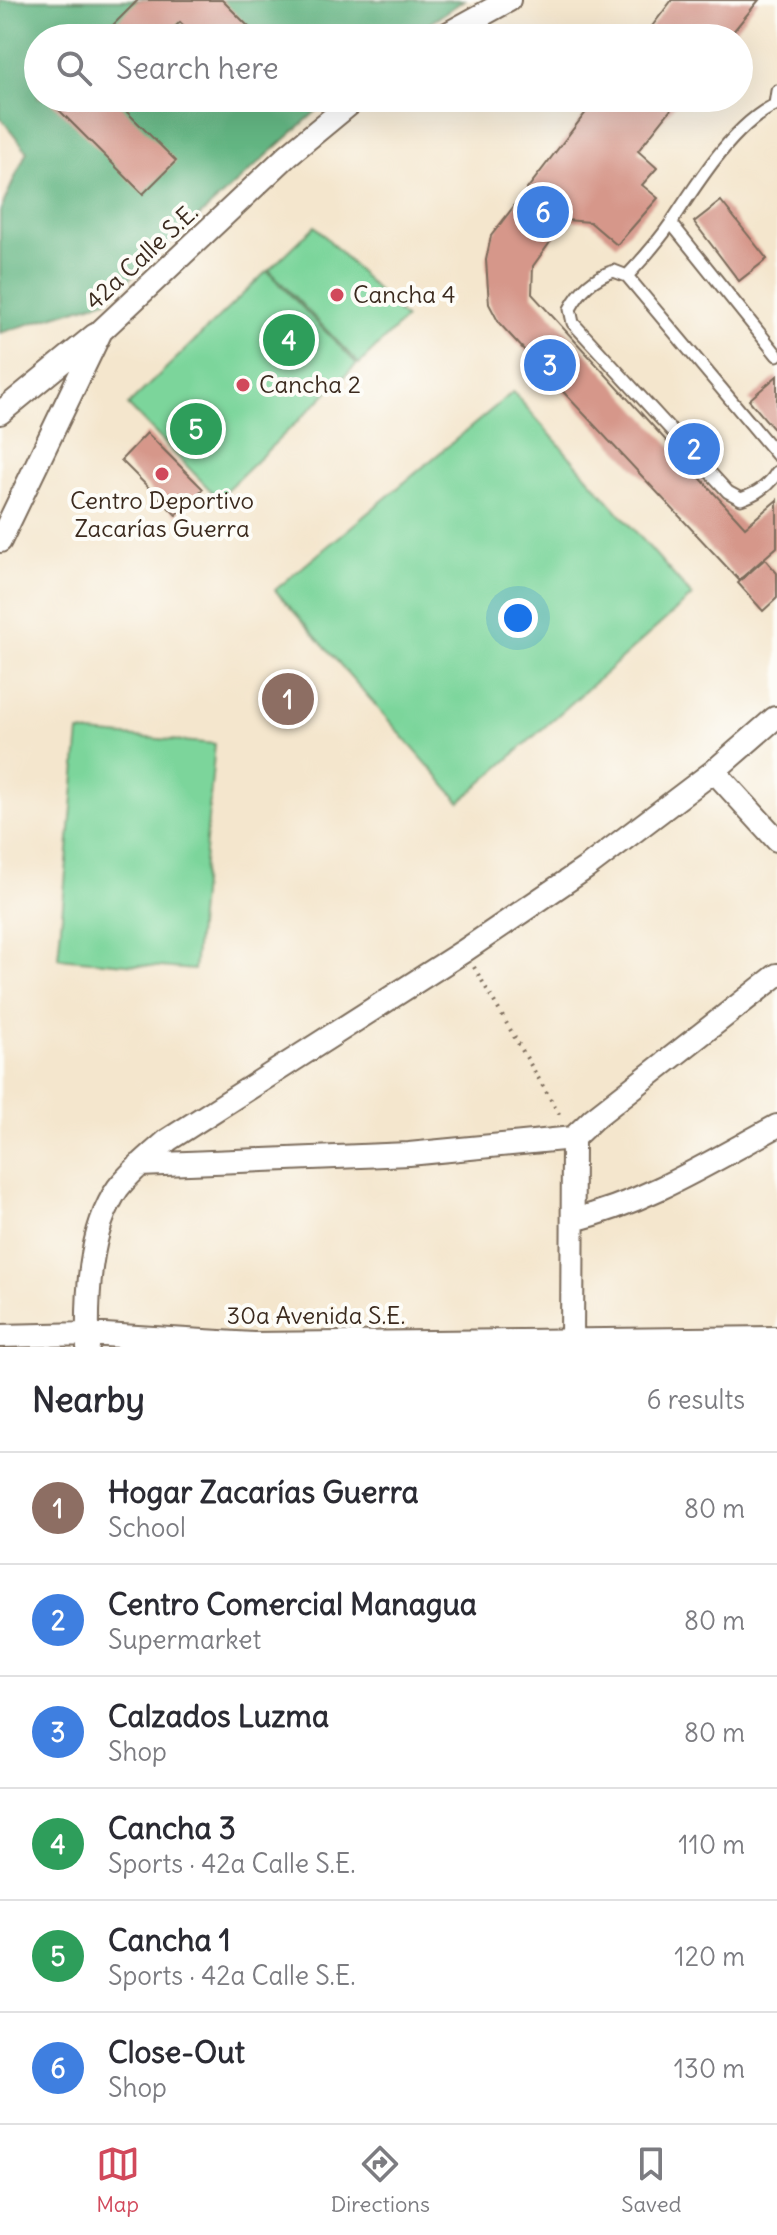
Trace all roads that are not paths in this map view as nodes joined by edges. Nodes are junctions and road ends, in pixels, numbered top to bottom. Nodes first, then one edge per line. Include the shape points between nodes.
1 (509, 0) edge
2 (465, 24) edge
3 (777, 91) edge
4 (776, 104) edge
5 (340, 112) edge
6 (671, 223) junction
7 (627, 276) junction
8 (101, 331) junction
9 (777, 355) edge
10 (0, 413) edge
11 (777, 455) edge
12 (777, 472) edge
13 (0, 541) edge
14 (775, 718) dead end
15 (714, 771) junction
16 (777, 840) edge
17 (777, 975) edge
18 (777, 1126) edge
19 (573, 1138) junction
20 (139, 1165) junction
21 (573, 1220) junction
22 (0, 1336) edge
23 (777, 1338) edge
24 (88, 1341) edge
25 (712, 1343) edge
26 (572, 1344) edge
27 (253, 1346) edge

1 - 2 street
3 - 4 lane
4 - 6 lane via 760,113 711,164
5 - 8 street, 42a Calle S.E.
6 - 7 lane
6 - 9 lane
7 - 11 lane
7 - 12 lane via 614,271 598,276 570,309 573,323 728,492 741,499 754,494
8 - 10 street
8 - 13 street, 42a Calle S.E.
14 - 15 street
15 - 16 street
15 - 20 street via 586,868 168,1140
17 - 19 street
18 - 21 street via 647,1196
19 - 20 street via 409,1154
19 - 21 street
20 - 24 street via 118,1189 99,1229
21 - 26 street
22 - 24 street, 30a Avenida S.E.
23 - 25 street, 30a Avenida S.E.
24 - 27 street, 30a Avenida S.E.
25 - 26 street, 30a Avenida S.E.
26 - 27 street, 30a Avenida S.E.

